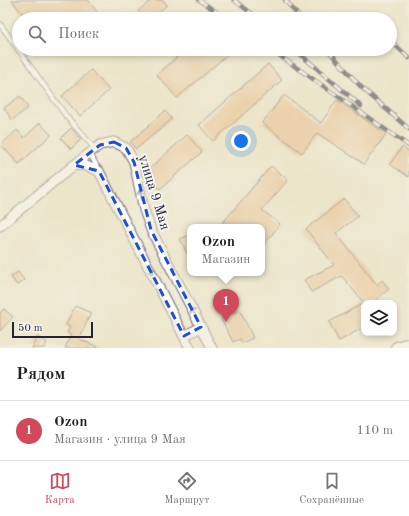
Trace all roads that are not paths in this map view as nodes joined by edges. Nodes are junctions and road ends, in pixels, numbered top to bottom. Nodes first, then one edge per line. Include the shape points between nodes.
1 (0, 24) edge
2 (12, 41) edge
3 (23, 56) edge
4 (92, 151) junction
5 (74, 165) junction
6 (100, 171) junction
7 (0, 226) edge
8 (159, 247) junction
9 (143, 255) junction
10 (201, 327) junction
11 (184, 336) junction
12 (409, 344) edge
13 (190, 348) edge
14 (212, 348) edge
15 (397, 348) edge

1 - 2 lane
3 - 4 lane
4 - 5 street, улица 9 Мая
4 - 6 lane
8 -> 4 street, улица 9 Мая via 144,210 134,162 126,148 114,142 100,145
5 - 6 street
5 - 7 street, улица 9 Мая
6 - 9 street
8 - 9 street
10 -> 8 street, улица 9 Мая
9 -> 11 street
10 - 11 street
10 - 14 street, улица 9 Мая
11 - 13 street
12 - 15 street

